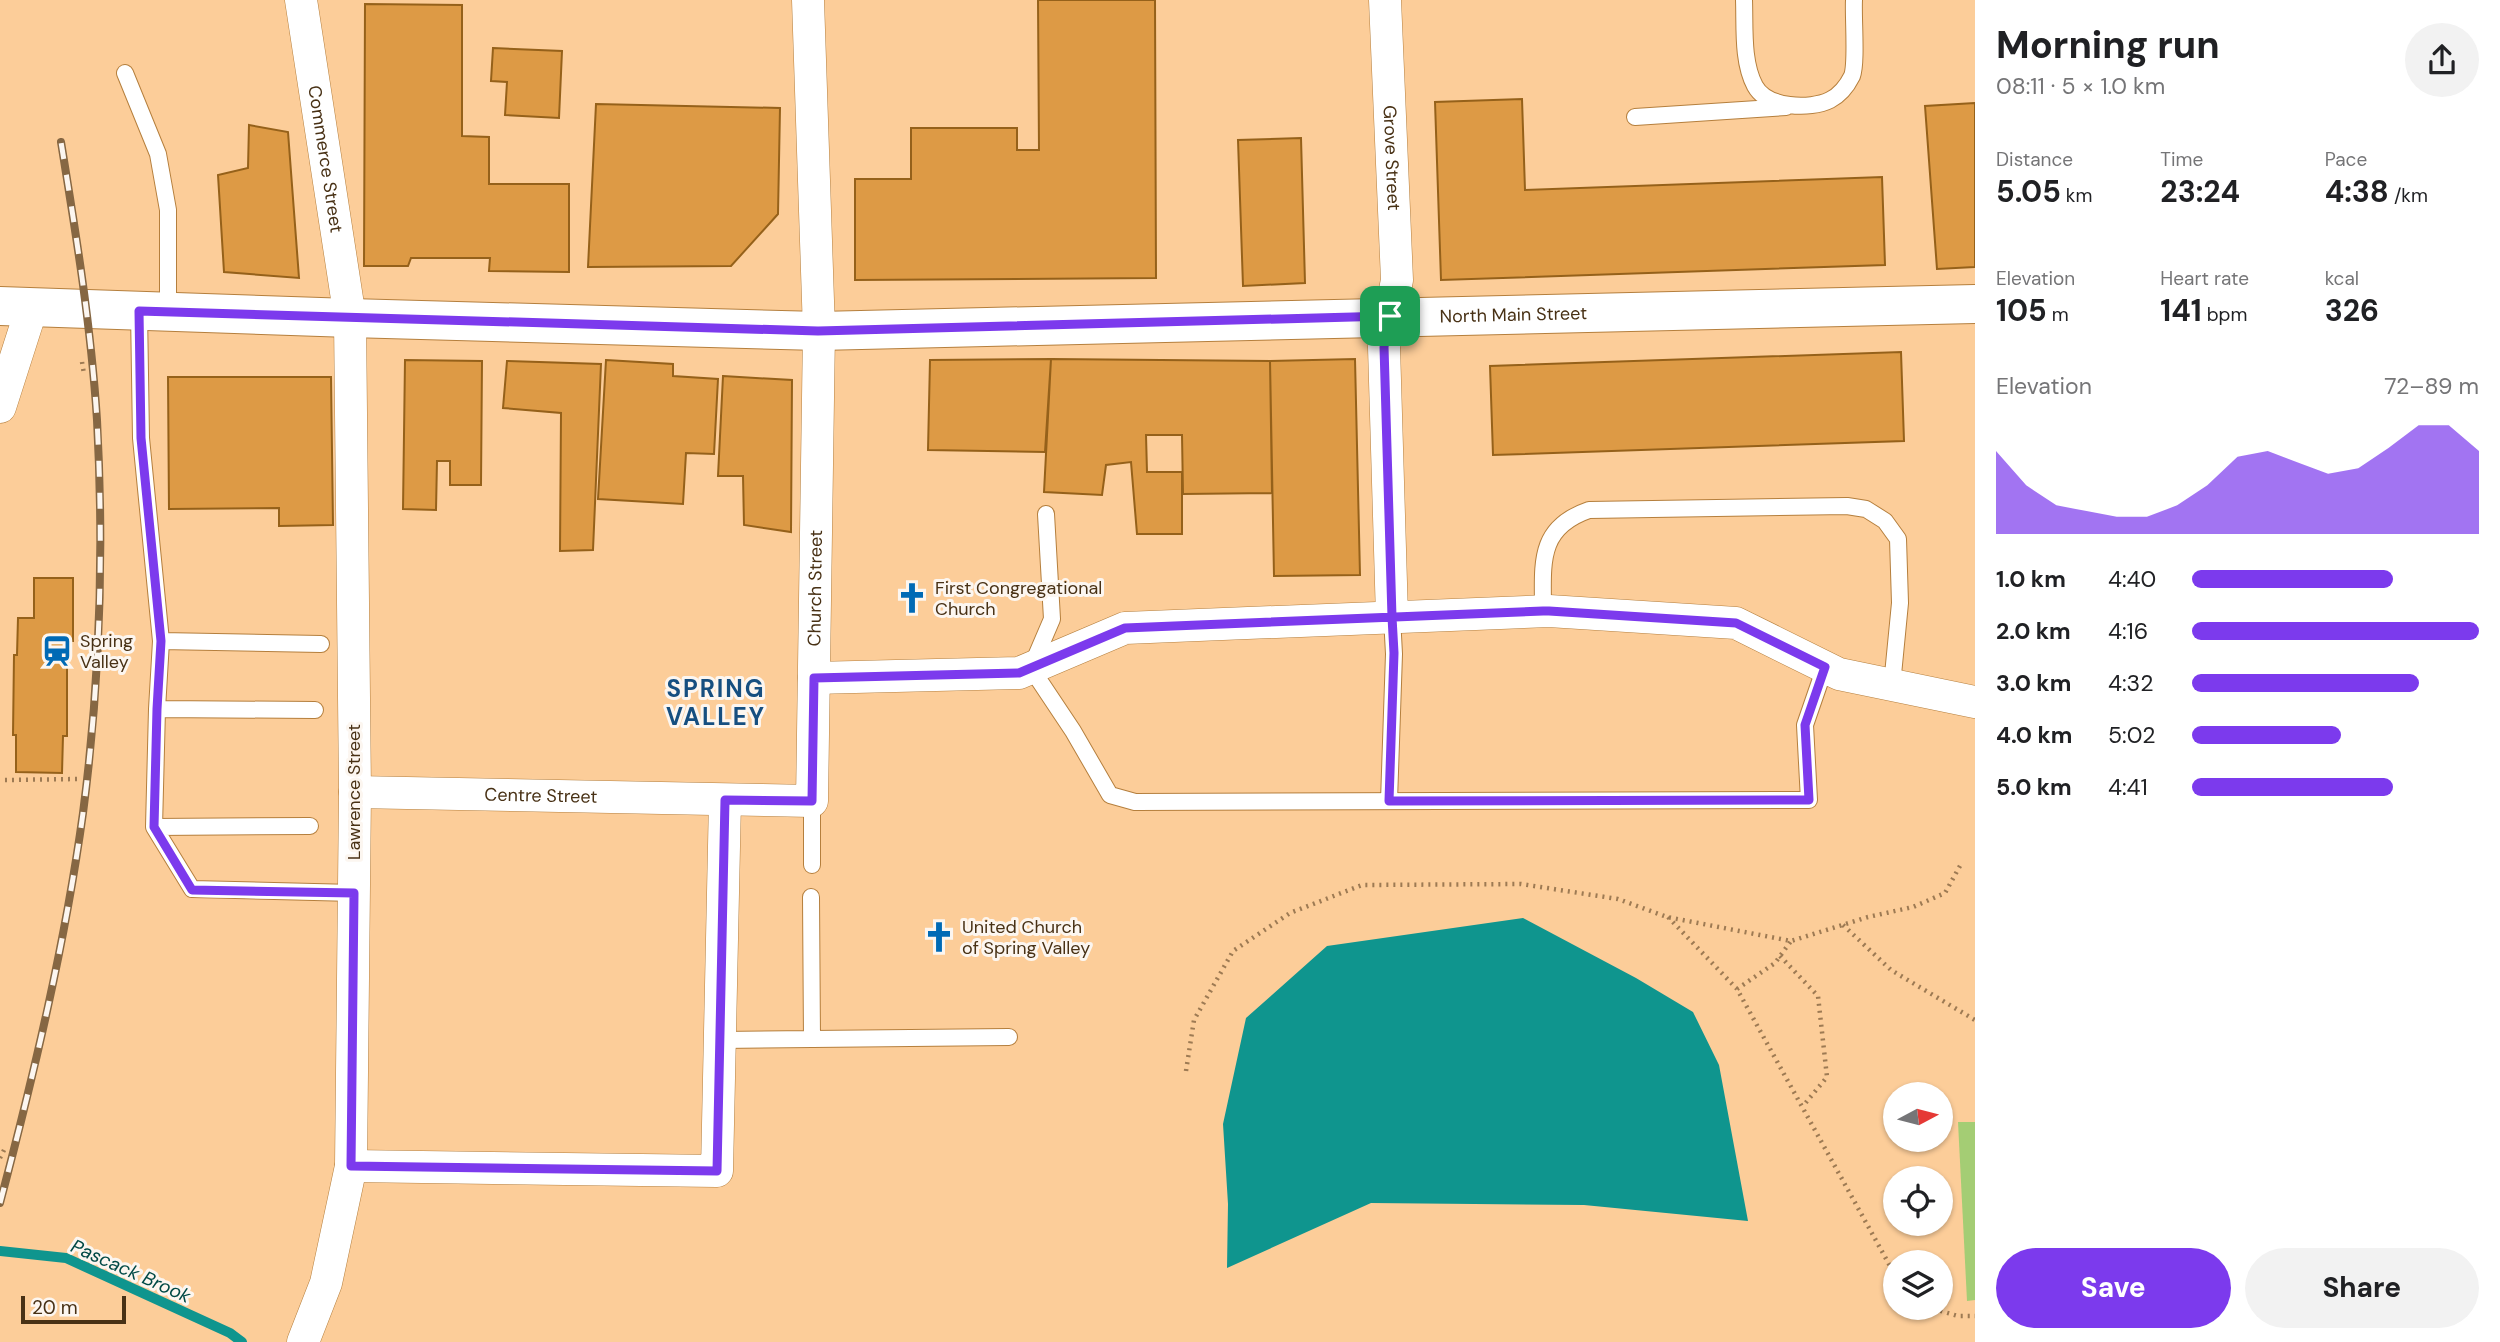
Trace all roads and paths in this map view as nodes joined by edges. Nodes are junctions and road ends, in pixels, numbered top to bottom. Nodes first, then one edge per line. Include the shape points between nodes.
1 (301, 0) edge
2 (808, 0) edge
3 (1385, 0) edge
4 (1744, 0) edge
5 (1854, 0) edge
6 (125, 73) dead end
7 (1812, 105) junction
8 (1634, 117) dead end
9 (1975, 304) edge
10 (16, 306) edge
11 (153, 312) junction
12 (1390, 316) junction
13 (350, 318) junction
14 (818, 331) junction
15 (82, 362) dead end
16 (85, 374) dead end
17 (0, 407) edge
18 (1046, 514) dead end
19 (1543, 611) junction
20 (1392, 617) junction
21 (161, 641) junction
22 (321, 644) dead end
23 (1825, 667) junction
24 (1031, 668) junction
25 (814, 678) junction
26 (1892, 685) junction
27 (1975, 702) edge
28 (157, 709) junction
29 (315, 710) dead end
30 (78, 779) dead end
31 (5, 780) dead end
32 (355, 792) junction
33 (725, 800) junction
34 (812, 801) junction
35 (1389, 801) junction
36 (310, 826) dead end
37 (154, 827) junction
38 (1961, 864) dead end
39 (812, 865) dead end
40 (354, 893) junction
41 (811, 897) dead end
42 (1667, 917) junction
43 (1843, 925) junction
44 (1791, 941) junction
45 (1780, 956) junction
46 (1737, 989) junction
47 (1975, 1020) edge
48 (1009, 1037) dead end
49 (812, 1039) junction
50 (719, 1040) junction
51 (1186, 1071) dead end
52 (1804, 1106) junction
53 (5, 1148) dead end
54 (0, 1158) edge
55 (351, 1166) junction
56 (1883, 1253) edge
57 (1953, 1315) edge
58 (1975, 1316) edge
59 (303, 1342) edge

1 - 13 street, Commerce Street
2 - 14 street, Church Street
3 - 12 street, Grove Street via 1397,280
4 - 7 lane via 1745,40 1757,89 1787,104
5 - 7 lane via 1853,74 1843,91
6 - 11 lane via 158,154 168,210
7 - 8 lane
9 - 12 main road, North Main Street
10 - 11 main road, North Main Street
10 - 17 street
11 - 13 main road, North Main Street
11 - 21 lane via 141,438
12 - 14 main road, North Main Street
12 - 20 street, Grove Street via 1384,347
13 - 14 main road, North Main Street
13 - 32 street, Lawrence Street
14 - 25 street, Church Street
15 - 16 path
18 - 24 lane via 1052,619
19 - 20 street
19 - 23 street via 1736,623
19 - 26 lane via 1543,567 1553,532 1571,516 1589,510 1866,509 1885,521 1898,539 1900,603
20 - 24 street via 1125,628
20 - 35 lane
21 - 22 lane
21 - 28 lane
23 - 26 street
23 - 35 lane via 1805,725 1809,800
24 - 25 street via 1019,673
24 - 35 lane via 1110,795 1135,802
25 - 34 street, Church Street
26 - 27 street
28 - 29 lane
28 - 37 lane
30 - 31 path
32 - 33 street, Centre Street
32 - 40 street, Lawrence Street
33 - 34 street
33 - 50 street
34 - 39 lane
36 - 37 lane
37 - 40 lane via 192,890
38 - 43 path via 1945,893
40 - 55 street, Lawrence Street
41 - 49 lane
42 - 44 path
42 - 46 path
42 - 51 path via 1618,899 1521,884 1362,885 1290,913 1233,951 1194,1020
43 - 44 path
43 - 47 path via 1891,971
44 - 45 path
45 - 46 path
45 - 52 path via 1818,996 1827,1077
46 - 52 path
48 - 49 lane
49 - 50 lane
50 - 55 street via 717,1171
52 - 56 path
53 - 54 path
55 - 59 street, Lawrence Street via 327,1283
57 - 58 path

